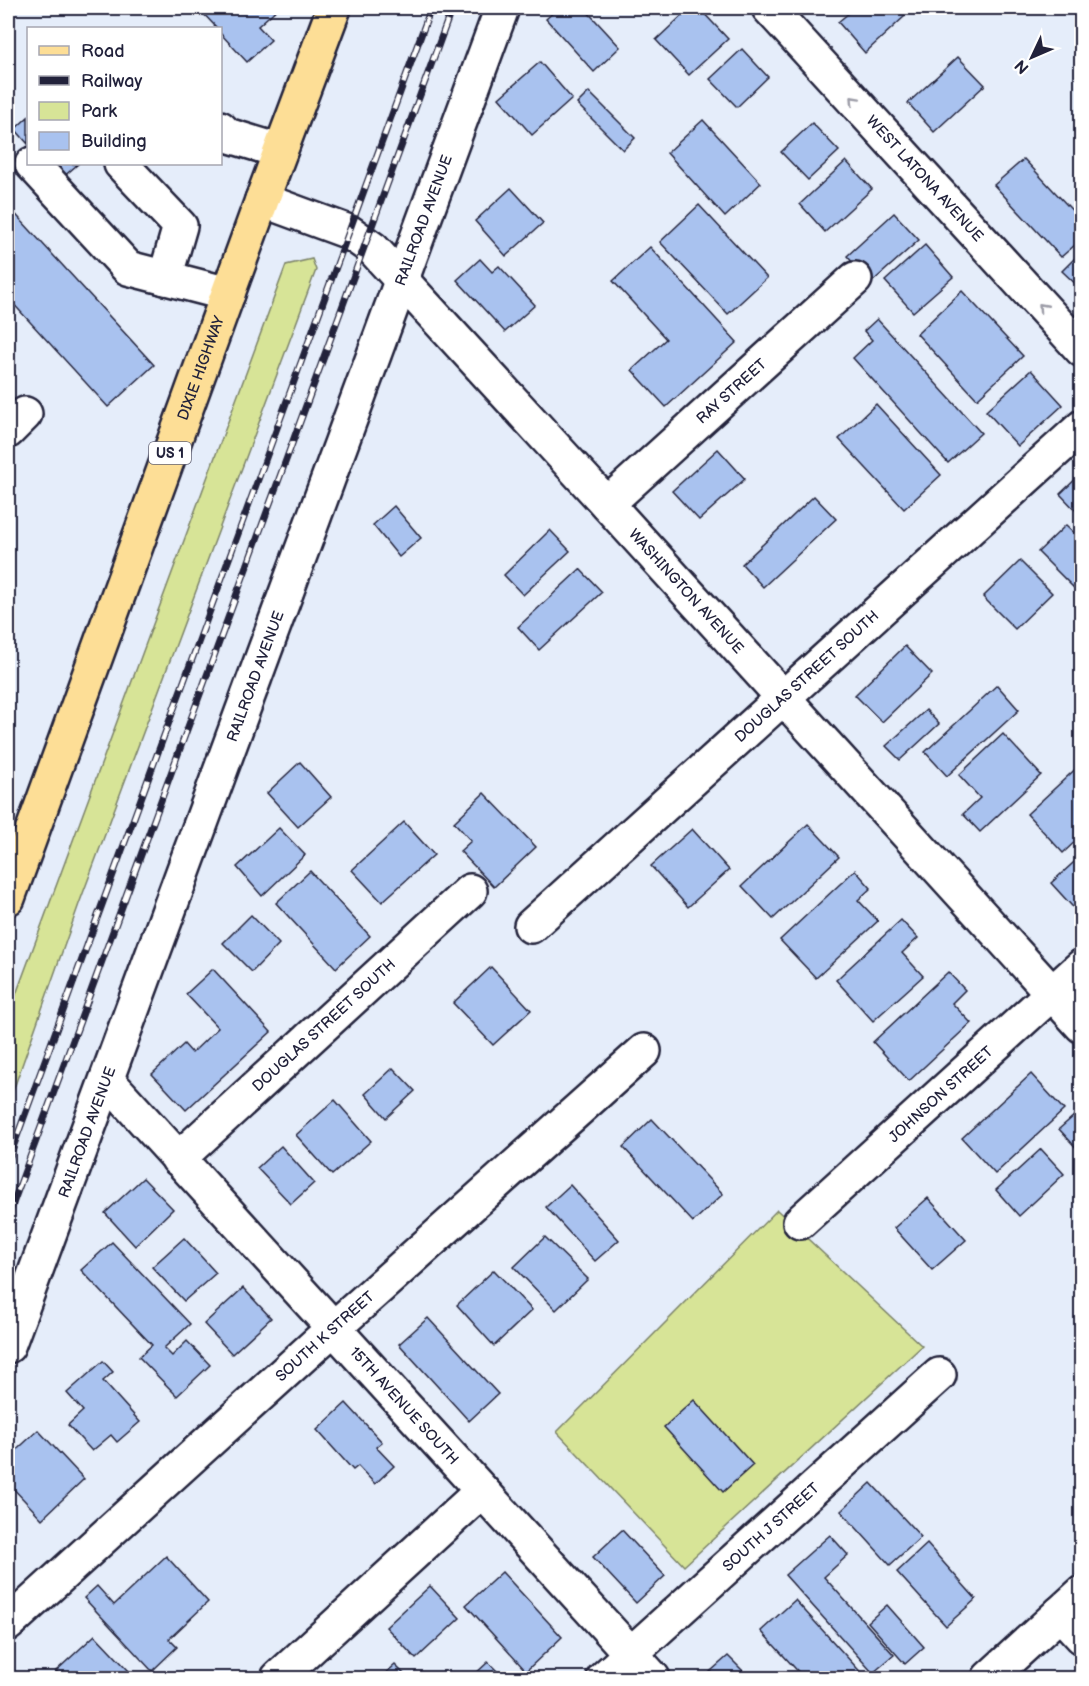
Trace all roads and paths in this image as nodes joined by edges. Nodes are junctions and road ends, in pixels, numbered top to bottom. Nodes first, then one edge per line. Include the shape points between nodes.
1 (333, 8) edge
2 (502, 8) edge
3 (769, 8) edge
4 (222, 130) edge
5 (280, 151) junction
6 (33, 165) edge
7 (122, 165) edge
8 (262, 200) junction
9 (165, 278) junction
10 (855, 279) dead end
11 (402, 280) junction
12 (228, 294) junction
13 (1082, 350) edge
14 (1082, 427) edge
15 (607, 504) junction
16 (783, 697) junction
17 (470, 891) dead end
18 (8, 898) edge
19 (531, 926) dead end
20 (1082, 966) edge
21 (1052, 993) junction
22 (1082, 1026) edge
23 (644, 1052) dead end
24 (107, 1080) junction
25 (178, 1159) junction
26 (800, 1222) dead end
27 (333, 1328) junction
28 (8, 1346) edge
29 (939, 1375) dead end
30 (482, 1491) junction
31 (1074, 1614) edge
32 (8, 1624) edge
33 (631, 1654) junction
34 (278, 1678) edge
35 (604, 1678) edge
36 (653, 1678) edge
37 (989, 1678) edge

1 - 5 main road, DIXIE HIGHWAY / US 1
2 - 11 street, RAILROAD AVENUE
13 -> 3 street, WEST LATONA AVENUE
4 - 5 street
5 - 8 main road, DIXIE HIGHWAY / US 1
6 - 9 street via 128,268
7 - 9 street via 180,226
8 - 11 street, WASHINGTON AVENUE via 349,232 373,249
8 - 12 main road, DIXIE HIGHWAY / US 1
9 - 12 street
10 - 15 street, RAY STREET
11 - 15 street, WASHINGTON AVENUE
11 - 24 street, RAILROAD AVENUE
12 - 18 main road, DIXIE HIGHWAY / US 1
14 - 16 street, DOUGLAS STREET SOUTH
15 - 16 street, WASHINGTON AVENUE
16 - 19 street, DOUGLAS STREET SOUTH
16 - 21 street, WASHINGTON AVENUE
17 - 25 street, DOUGLAS STREET SOUTH
20 - 21 street, JOHNSON STREET
21 - 22 street, WASHINGTON AVENUE
21 - 26 street, JOHNSON STREET
23 - 27 street, SOUTH K STREET
24 - 25 street, 15TH AVENUE SOUTH
24 - 28 street, RAILROAD AVENUE
25 - 27 street, 15TH AVENUE SOUTH
27 - 30 street, 15TH AVENUE SOUTH
27 - 32 street, SOUTH K STREET
29 - 33 street, SOUTH J STREET
30 - 33 street, 15TH AVENUE SOUTH
30 - 34 street
31 - 37 street
33 - 35 street, SOUTH J STREET
33 - 36 street, 15TH AVENUE SOUTH

